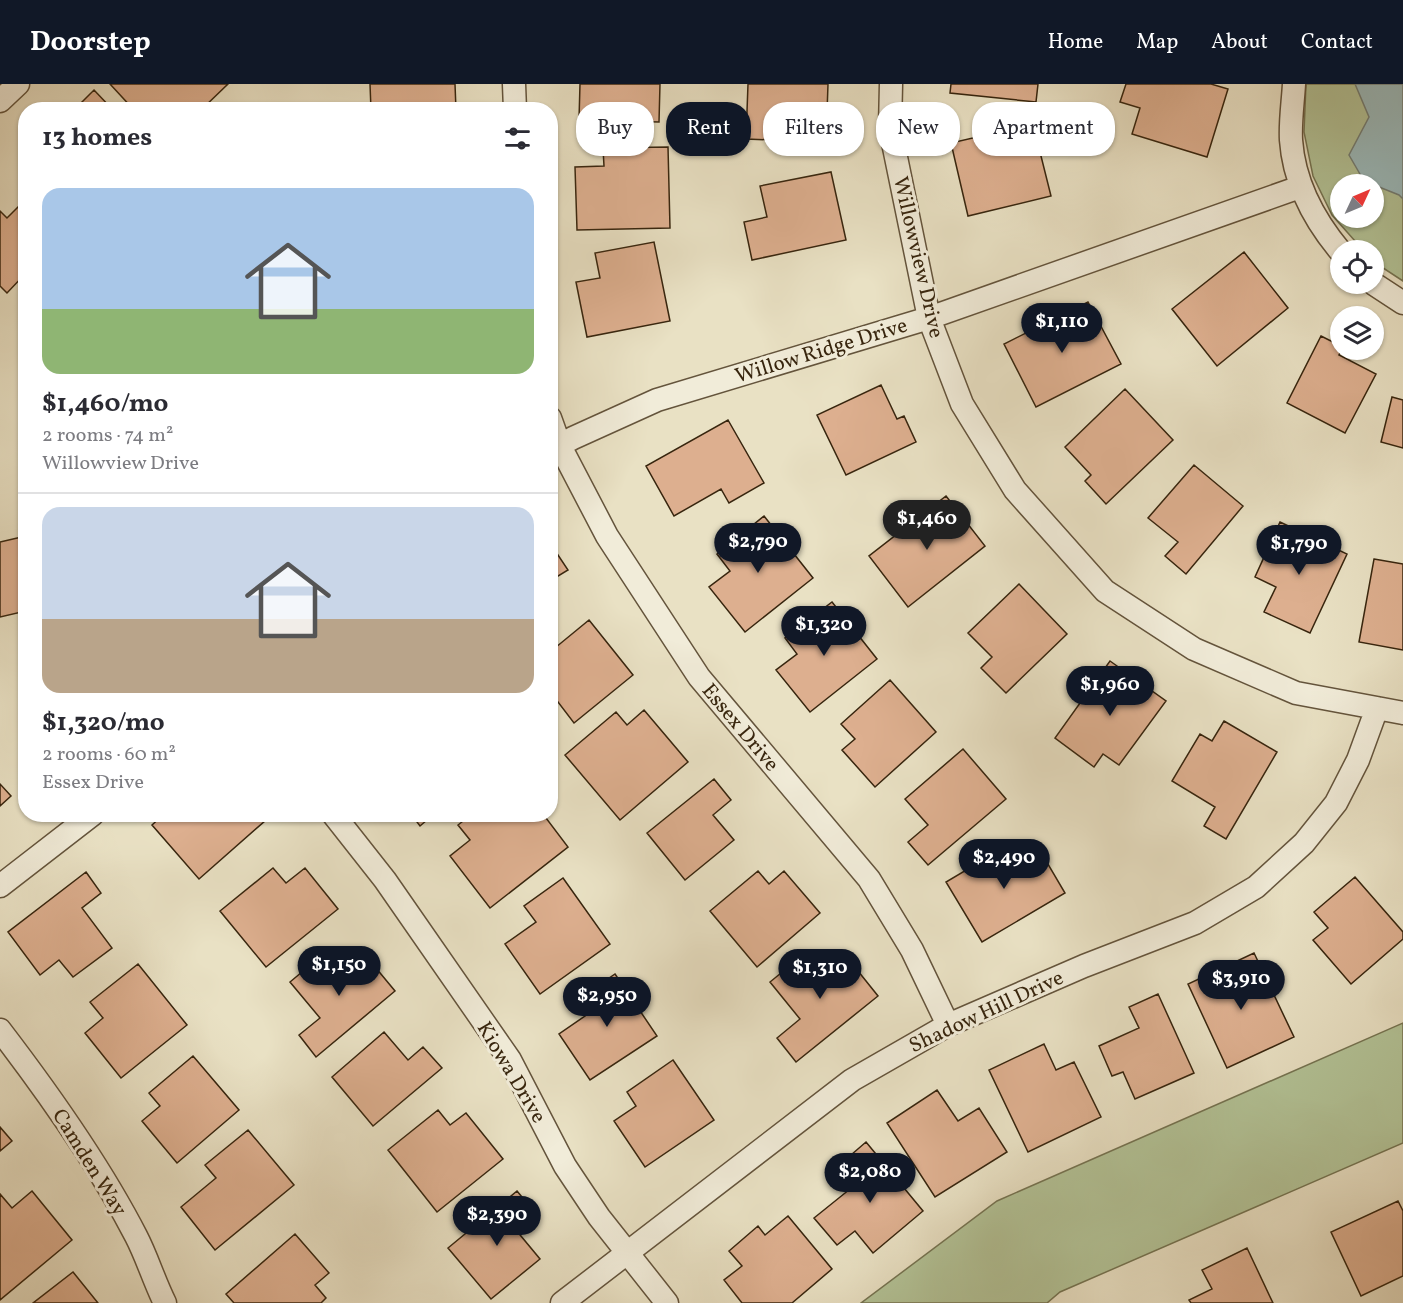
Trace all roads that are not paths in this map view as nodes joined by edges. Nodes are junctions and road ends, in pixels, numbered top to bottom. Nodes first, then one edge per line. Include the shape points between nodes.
1 (18, 84) edge
2 (514, 84) edge
3 (891, 84) edge
4 (1294, 84) edge
5 (0, 101) edge
6 (514, 102) edge
7 (1300, 187) junction
8 (1331, 240) edge
9 (1384, 291) edge
10 (1403, 303) edge
11 (929, 318) junction
12 (558, 448) edge
13 (558, 454) edge
14 (1377, 708) junction
15 (1403, 713) edge
16 (83, 822) edge
17 (339, 822) edge
18 (0, 886) edge
19 (948, 1025) junction
20 (0, 1030) edge
21 (626, 1252) junction
22 (165, 1303) edge
23 (562, 1303) edge
24 (667, 1303) edge

1 - 5 street
2 - 6 street
3 - 11 street, Willowview Drive via 890,128
4 - 7 street via 1291,140
7 - 8 street
7 - 11 street, Willow Ridge Drive
9 - 10 street
11 - 12 street, Willow Ridge Drive via 657,400
11 - 14 street, Willowview Drive via 962,404 1015,490 1105,591 1194,649 1296,693
13 - 19 street, Essex Drive via 699,677 869,879 912,950
14 - 15 street, Willowview Drive
14 - 19 street, Shadow Hill Drive via 1358,760 1336,803 1304,843 1256,887 1195,923
16 - 18 street
17 - 21 street, Kiowa Drive via 385,880 510,1060 565,1166
19 - 21 street, Shadow Hill Drive via 852,1080
20 - 22 street, Camden Way via 39,1080 91,1160 136,1236
21 - 23 street, Shadow Hill Drive
21 - 24 street, Kiowa Drive

